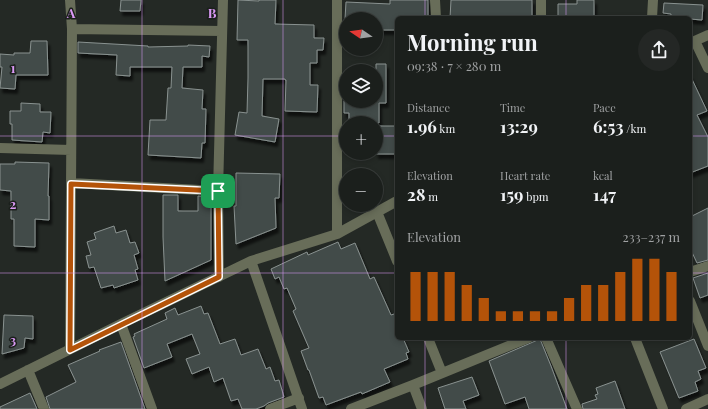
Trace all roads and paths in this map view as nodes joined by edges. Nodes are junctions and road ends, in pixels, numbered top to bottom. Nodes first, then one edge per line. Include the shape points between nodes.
1 (70, 0) edge
2 (222, 0) edge
3 (337, 0) edge
4 (435, 0) edge
5 (541, 0) edge
6 (653, 0) edge
7 (436, 16) edge
8 (541, 16) edge
9 (652, 16) edge
10 (72, 29) junction
11 (222, 31) junction
12 (708, 35) edge
13 (693, 42) edge
14 (708, 68) edge
15 (0, 148) edge
16 (71, 150) junction
17 (71, 184) junction
18 (218, 191) junction
19 (395, 202) edge
20 (383, 209) edge
21 (377, 212) joint
22 (337, 234) junction
23 (395, 256) edge
24 (251, 261) junction
25 (708, 266) edge
26 (692, 271) edge
27 (219, 277) junction
28 (692, 306) edge
29 (121, 324) junction
30 (429, 340) edge
31 (523, 340) edge
32 (547, 340) edge
33 (636, 340) edge
34 (708, 346) edge
35 (70, 350) junction
36 (28, 370) junction
37 (442, 373) junction
38 (0, 384) edge
39 (413, 385) junction
40 (299, 398) junction
41 (708, 399) edge
42 (44, 409) edge
43 (152, 409) edge
44 (270, 409) edge
45 (302, 409) edge
46 (350, 409) edge
47 (422, 409) edge
48 (577, 409) edge
49 (663, 409) edge
50 (686, 409) edge

1 - 10 street
2 - 11 street
3 - 22 street
4 - 7 street
5 - 8 street
6 - 9 street
10 - 11 street
10 - 16 street
11 - 18 street
12 - 13 street
13 - 14 street
15 - 16 street
16 - 17 street
17 - 18 street
17 - 35 street
18 - 27 street
19 - 20 street
21 - 22 street
21 - 23 street
22 - 24 street
24 - 27 street
24 - 40 street
25 - 26 street
27 - 29 street
28 - 34 street
29 - 35 street
29 - 43 street
30 - 37 street
31 - 37 street
32 - 48 street
33 - 49 street
35 - 36 street
36 - 38 street
36 - 42 street
37 - 39 street
39 - 46 street
39 - 47 street
40 - 44 street
40 - 45 street
41 - 50 street

